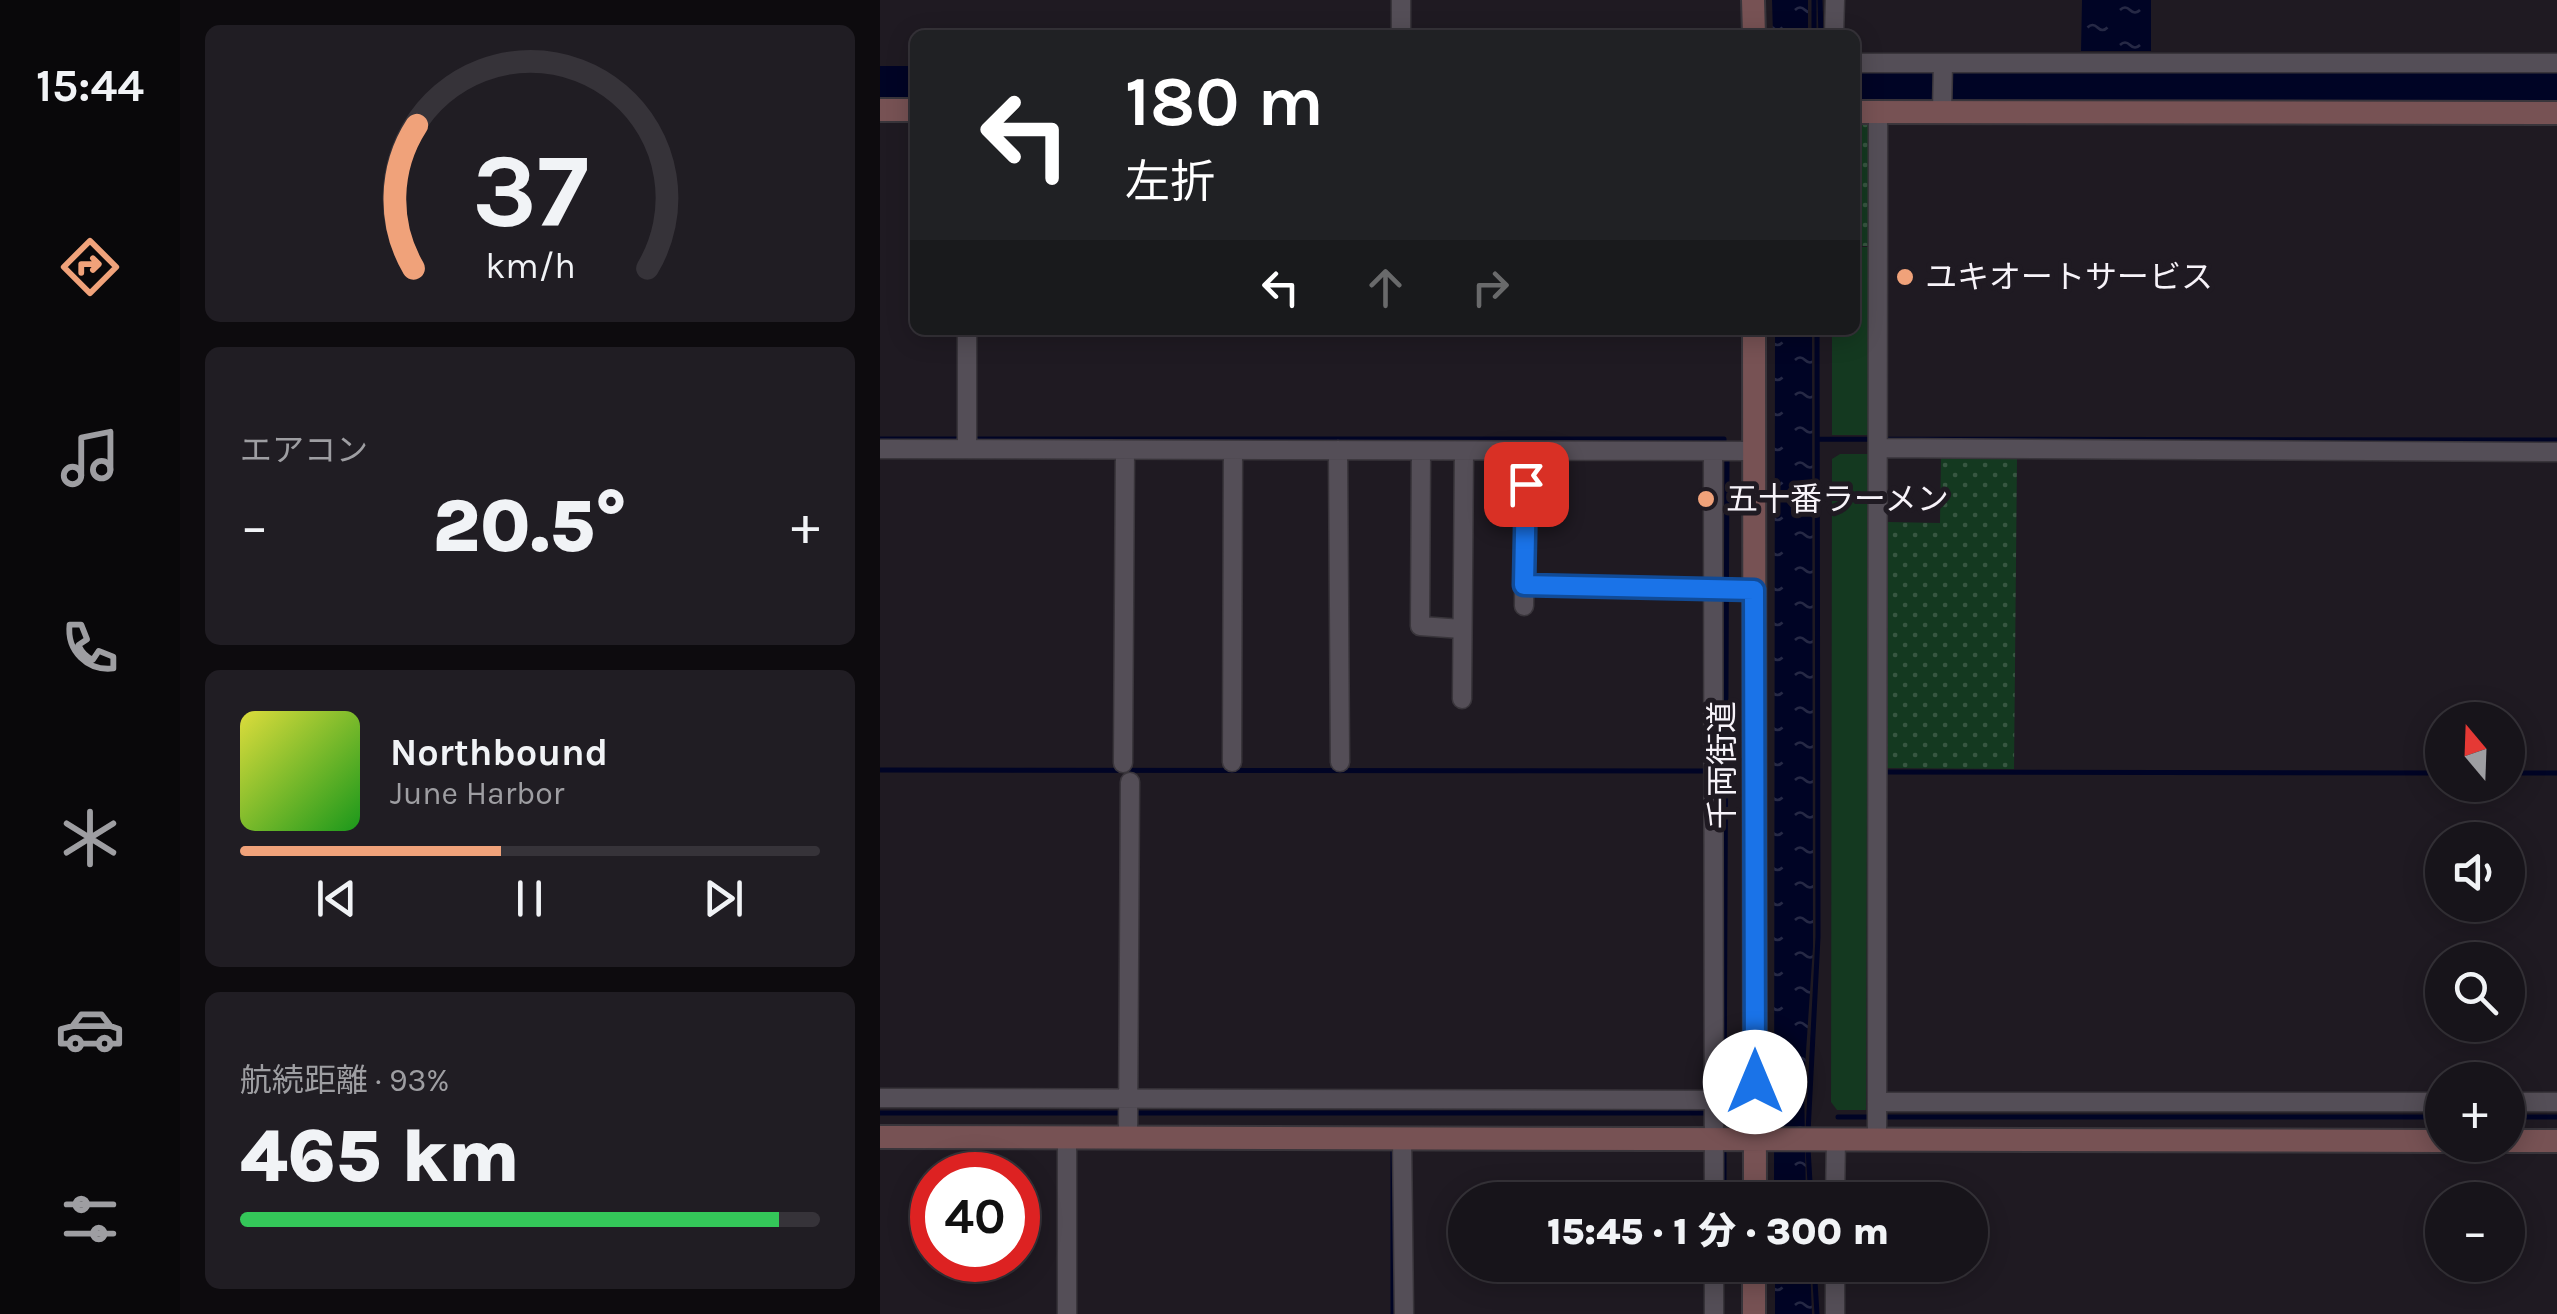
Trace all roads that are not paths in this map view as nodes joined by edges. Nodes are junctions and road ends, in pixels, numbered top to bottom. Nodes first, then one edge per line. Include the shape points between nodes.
1 (1401, 0) edge
2 (1753, 0) edge
3 (1835, 0) edge
4 (1401, 30) edge
5 (1754, 30) edge
6 (1834, 30) edge
7 (1860, 63) edge
8 (2557, 63) edge
9 (1943, 67) junction
10 (1942, 105) junction
11 (880, 110) edge
12 (910, 110) edge
13 (1866, 112) edge
14 (2557, 113) edge
15 (967, 335) edge
16 (1754, 335) edge
17 (967, 442) junction
18 (1880, 442) junction
19 (880, 449) edge
20 (1125, 450) junction
21 (1233, 450) junction
22 (1338, 450) junction
23 (1421, 450) junction
24 (1464, 450) junction
25 (1526, 451) junction
26 (1713, 451) junction
27 (1754, 451) junction
28 (2557, 452) edge
29 (1524, 585) junction
30 (1721, 589) junction
31 (1754, 590) junction
32 (1524, 606) dead end
33 (1462, 629) junction
34 (1462, 698) dead end
35 (1232, 762) dead end
36 (1340, 762) dead end
37 (1123, 764) dead end
38 (1130, 782) dead end
39 (880, 1098) edge
40 (2425, 1102) edge
41 (2525, 1102) edge
42 (2557, 1102) edge
43 (1128, 1115) junction
44 (1713, 1117) junction
45 (1877, 1118) junction
46 (880, 1136) edge
47 (1067, 1136) junction
48 (1402, 1138) junction
49 (1762, 1139) junction
50 (1824, 1139) junction
51 (2425, 1140) edge
52 (2525, 1141) edge
53 (2557, 1141) edge
54 (1714, 1182) edge
55 (1757, 1182) edge
56 (1832, 1182) edge
57 (1714, 1282) edge
58 (1754, 1282) edge
59 (1835, 1282) edge
60 (1067, 1314) edge
61 (1404, 1314) edge
62 (1714, 1314) edge
63 (1754, 1314) edge
64 (1835, 1314) edge

1 - 4 street
2 - 5 street
3 - 6 street
7 - 9 street
8 - 9 street
9 - 10 street
10 - 13 street
10 - 14 street
11 - 12 street
13 - 18 street
15 - 17 street
16 - 27 street, 千両街道
17 - 19 street
17 - 20 street
18 - 28 street
18 - 45 street
20 - 21 street
20 - 37 street
21 - 22 street
21 - 35 street
22 - 23 street
22 - 36 street
23 - 24 street
23 - 33 street via 1420,626
24 - 25 street
24 - 33 street
25 - 26 street
25 - 29 street
26 - 27 street
26 - 30 street
27 - 31 street, 千両街道
29 - 30 street
29 - 32 street
30 - 31 street
30 - 44 street
31 - 49 street, 千両街道
33 - 34 street
38 - 43 street
39 - 43 street
40 - 45 street
41 - 42 street
43 - 44 street
43 - 47 street
43 - 48 street
44 - 48 street
44 - 49 street
44 - 54 street
45 - 50 street
45 - 51 street
46 - 47 street
47 - 60 street
48 - 61 street
49 - 50 street
49 - 55 street, 千両街道
50 - 56 street
52 - 53 street
57 - 62 street
58 - 63 street
59 - 64 street

